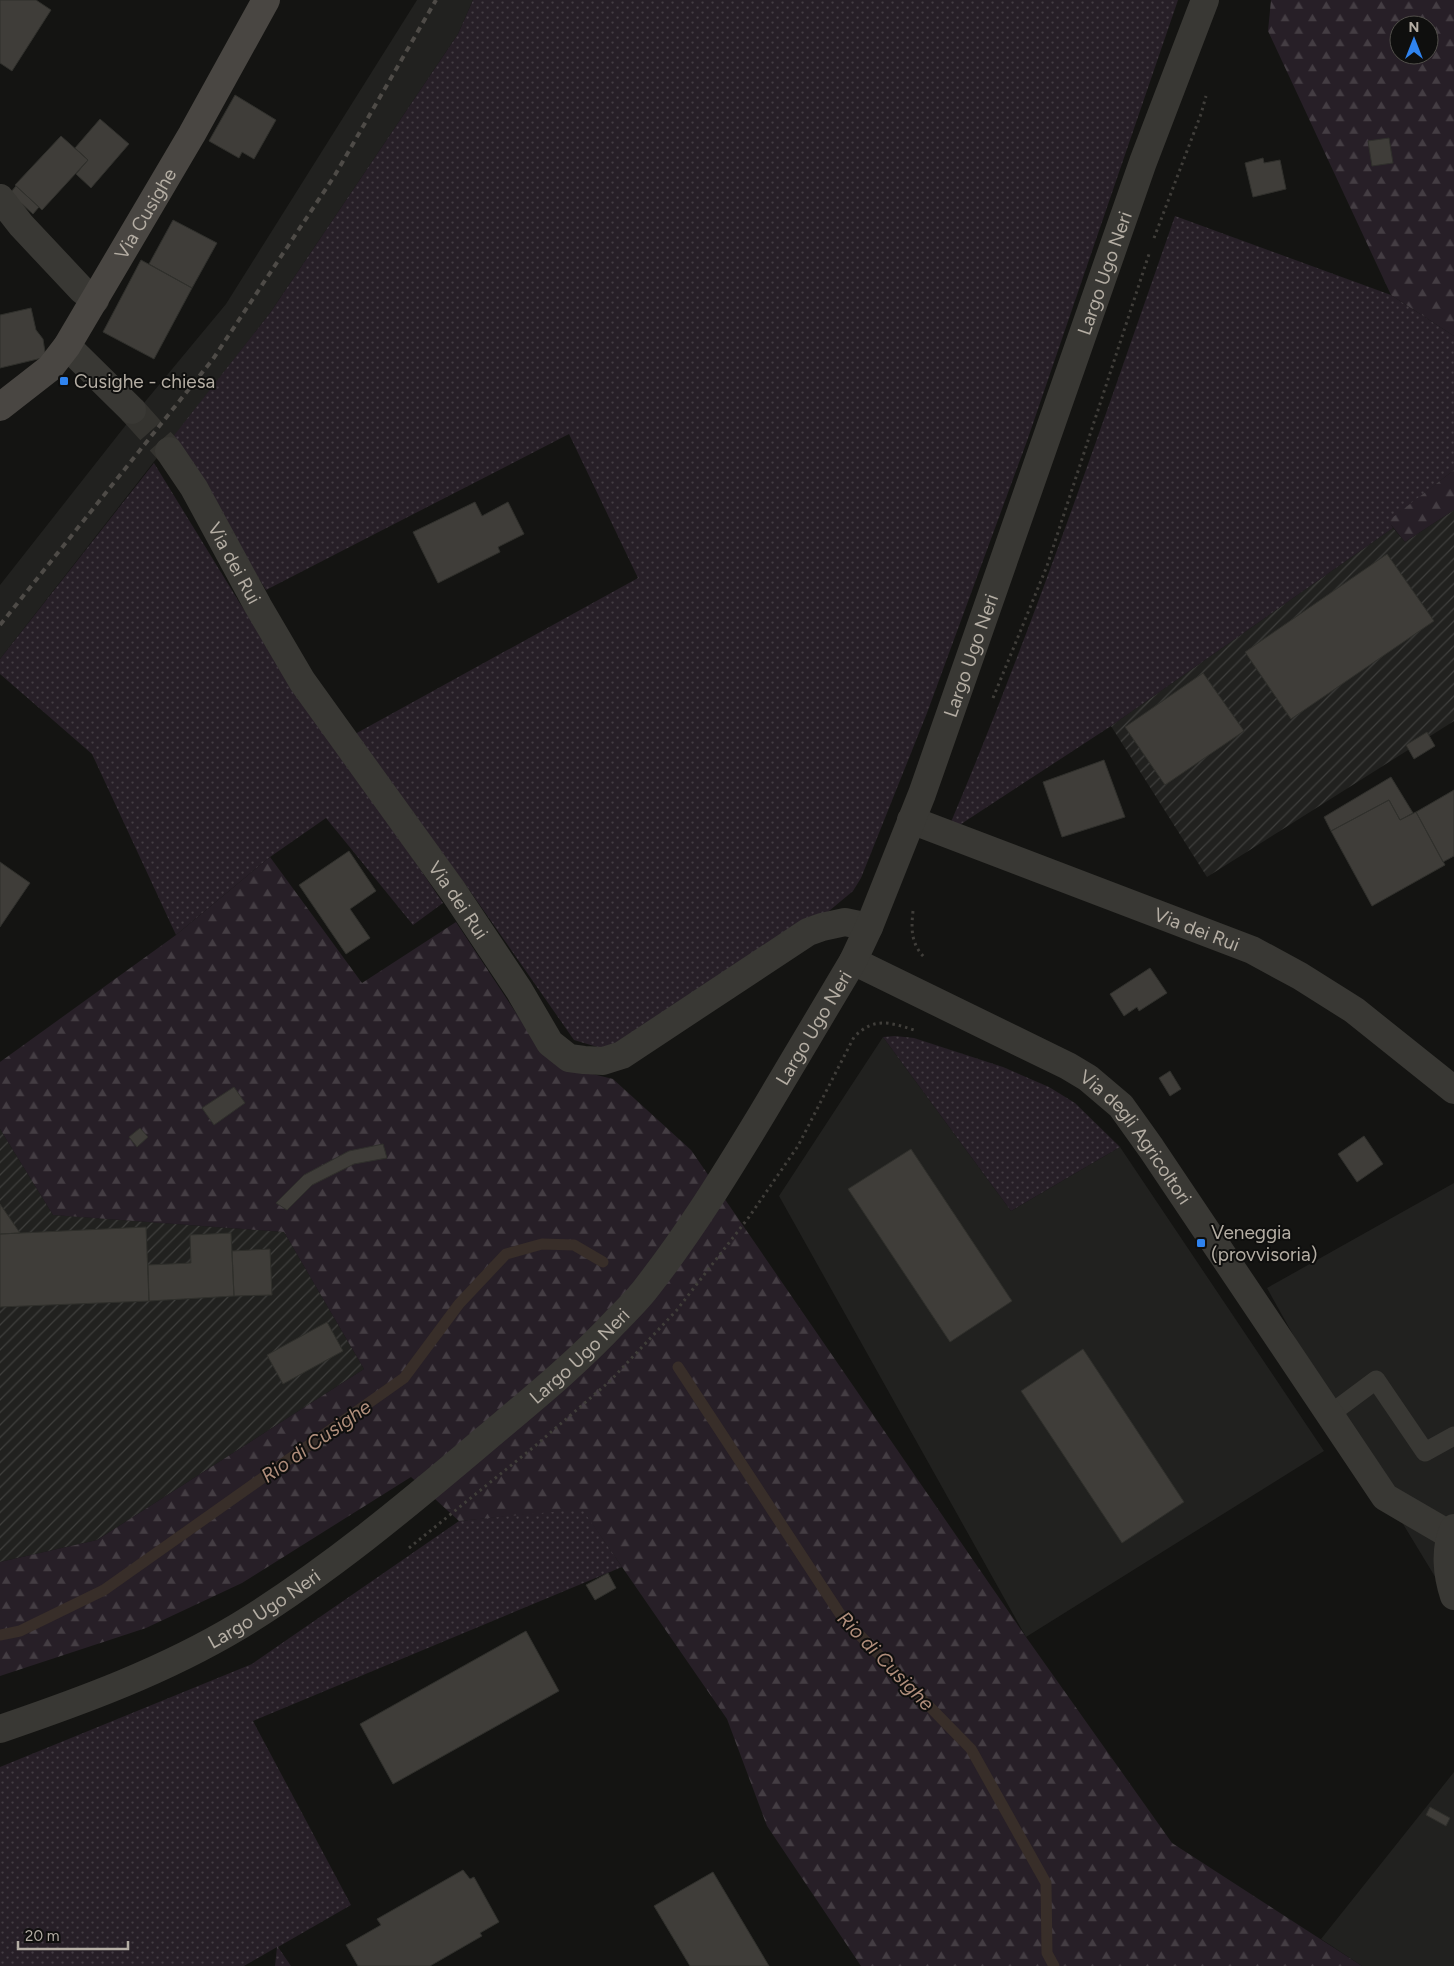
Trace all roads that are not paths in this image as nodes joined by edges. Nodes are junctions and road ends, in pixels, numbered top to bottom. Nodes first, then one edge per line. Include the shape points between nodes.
1 (266, 0) edge
2 (1205, 0) edge
3 (0, 198) edge
4 (96, 300) junction
5 (67, 346) junction
6 (0, 406) edge
7 (132, 410) tunnel mouth
8 (168, 451) tunnel mouth
9 (911, 820) junction
10 (869, 927) junction
11 (853, 962) junction
12 (1454, 1090) edge
13 (1329, 1415) junction
14 (1454, 1436) edge
15 (1452, 1531) edge
16 (1454, 1596) edge
17 (0, 1730) edge

1 - 4 street, Via Cusighe
2 - 9 street, Largo Ugo Neri via 1143,162
3 - 4 street via 82,290
4 - 5 street, Via Cusighe
5 - 6 street, Via Cusighe via 50,368
5 - 7 street
8 - 10 street, Via dei Rui via 194,488 302,681 453,891 550,1043 570,1058 603,1061 622,1055 808,932 845,922
9 - 10 street, Largo Ugo Neri
9 - 12 street, Via dei Rui via 1252,950 1354,1010
10 - 11 street, Largo Ugo Neri
11 - 13 street, Via degli Agricoltori via 1068,1066 1121,1106
11 - 17 street, Largo Ugo Neri via 678,1246 642,1294 561,1375 344,1556 236,1628 113,1688
13 - 14 lane via 1376,1380 1425,1452
13 - 15 street, Via degli Agricoltori via 1385,1498
15 - 16 street, Via degli Agricoltori via 1446,1565

